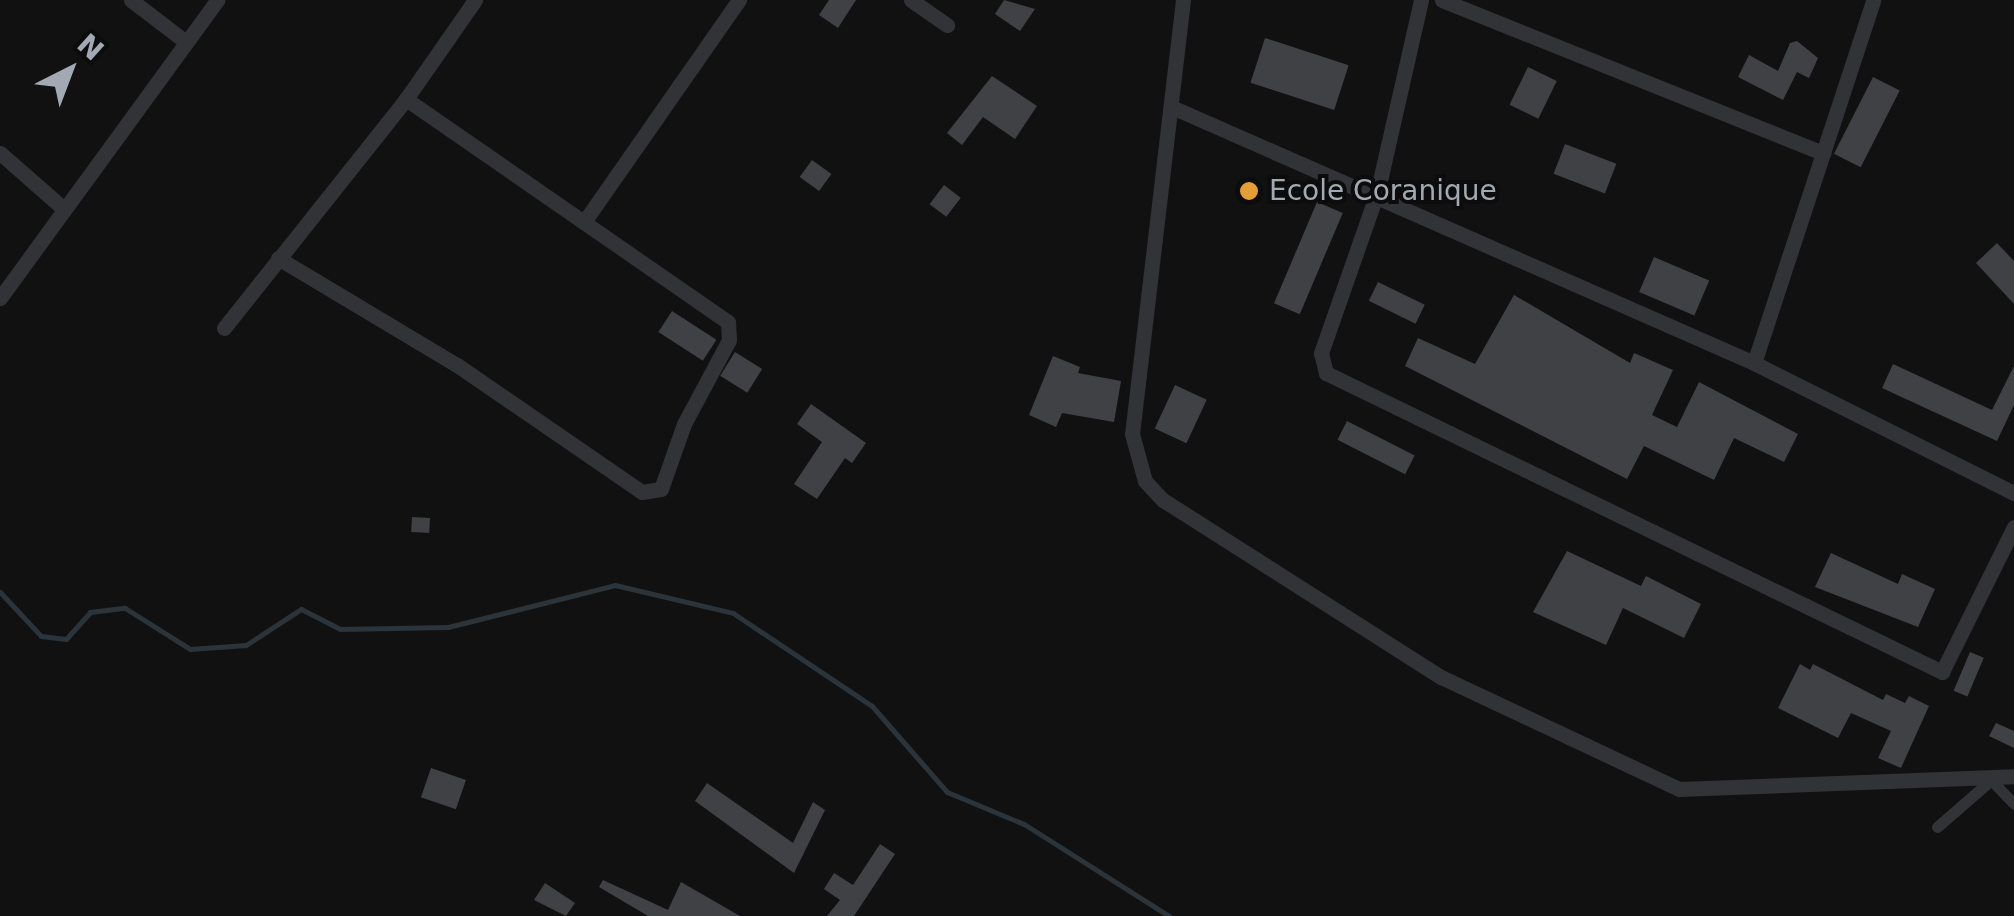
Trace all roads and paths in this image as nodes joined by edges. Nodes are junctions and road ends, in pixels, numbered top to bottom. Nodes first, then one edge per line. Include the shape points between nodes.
1 (132, 0) edge
2 (217, 0) edge
3 (474, 0) edge
4 (739, 0) edge
5 (911, 0) edge
6 (1184, 0) edge
7 (1421, 0) edge
8 (1442, 0) edge
9 (1873, 0) edge
10 (946, 25) dead end
11 (186, 42) junction
12 (406, 99) junction
13 (1174, 108) junction
14 (0, 152) edge
15 (1823, 152) junction
16 (1376, 194) junction
17 (64, 210) junction
18 (584, 222) junction
19 (278, 258) junction
20 (0, 298) edge
21 (224, 328) dead end
22 (1754, 363) junction
23 (2014, 494) edge
24 (2014, 527) edge
25 (2014, 776) edge
26 (2014, 804) edge
27 (1936, 827) dead end

1 - 11 street
2 - 11 street
3 - 12 street
4 - 18 street
5 - 10 street
6 - 13 street
7 - 16 street
8 - 15 street
9 - 15 street
11 - 17 street
12 - 18 street
12 - 19 street
13 - 16 street
13 - 25 street via 1132,434 1145,481 1162,500 1440,677 1680,789
14 - 17 street
15 - 22 street
16 - 22 street
16 - 24 street via 1321,353 1326,373 1337,382 1942,672
17 - 20 street
18 - 19 street via 732,329 655,494 642,492 458,365
19 - 21 street
22 - 23 street
26 - 27 street via 1991,780

